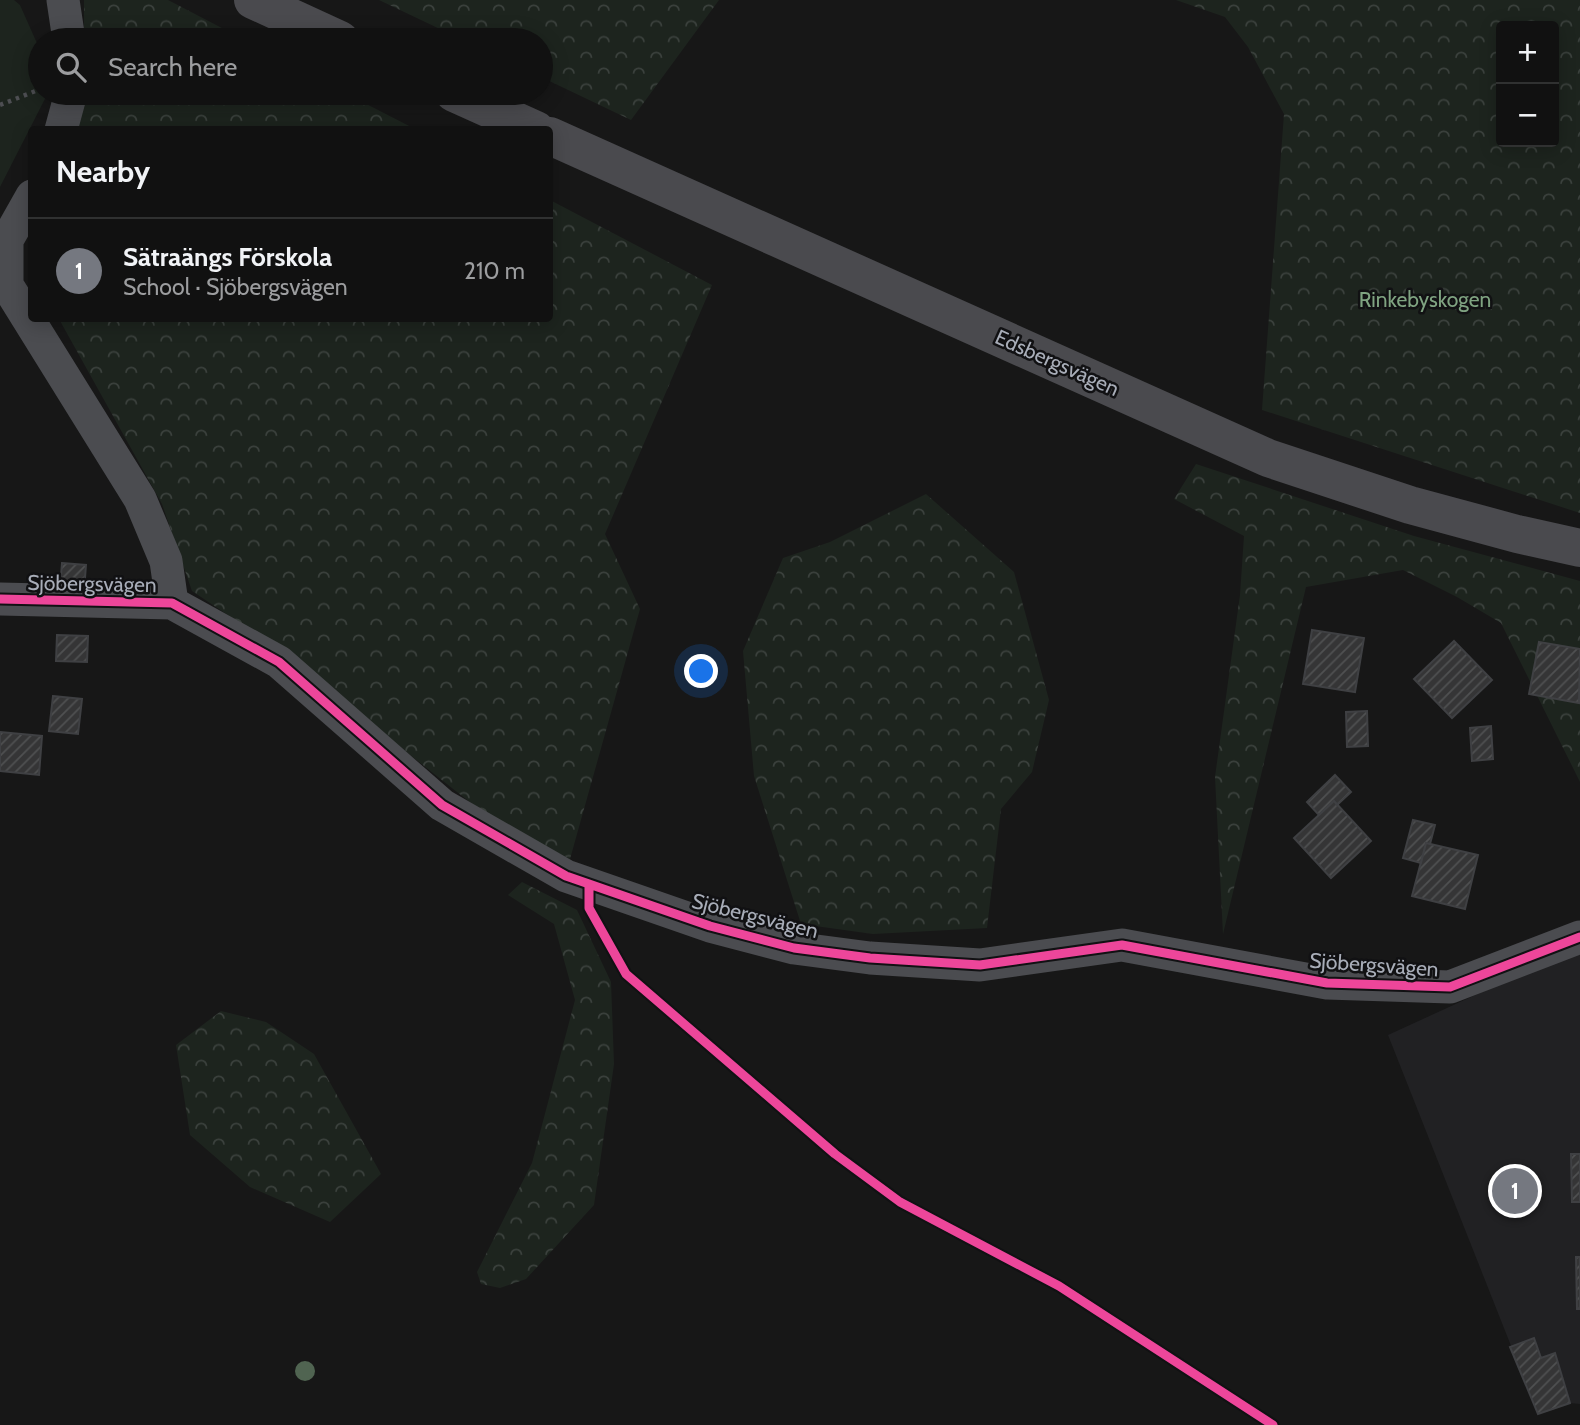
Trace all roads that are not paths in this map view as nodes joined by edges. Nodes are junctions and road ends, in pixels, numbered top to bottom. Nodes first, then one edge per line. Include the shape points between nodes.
1 (63, 0) edge
2 (253, 0) edge
3 (67, 28) edge
4 (314, 28) edge
5 (68, 105) edge
6 (481, 105) edge
7 (62, 126) edge
8 (527, 126) edge
9 (553, 137) edge
10 (28, 203) edge
11 (3, 286) edge
12 (1580, 548) edge
13 (0, 599) edge
14 (172, 603) junction
15 (1580, 937) edge

1 - 3 street
2 - 4 main road
5 - 7 street
6 - 8 main road
9 - 12 main road, Edsbergsvägen via 1268,458 1410,505
10 - 11 street, Sjöbergsvägen via 7,240
11 - 14 street, Sjöbergsvägen via 140,499 166,561
13 - 14 street, Sjöbergsvägen
14 - 15 street, Sjöbergsvägen via 279,662 442,805 566,876 710,926 794,948 980,965 1122,945 1326,984 1450,988

